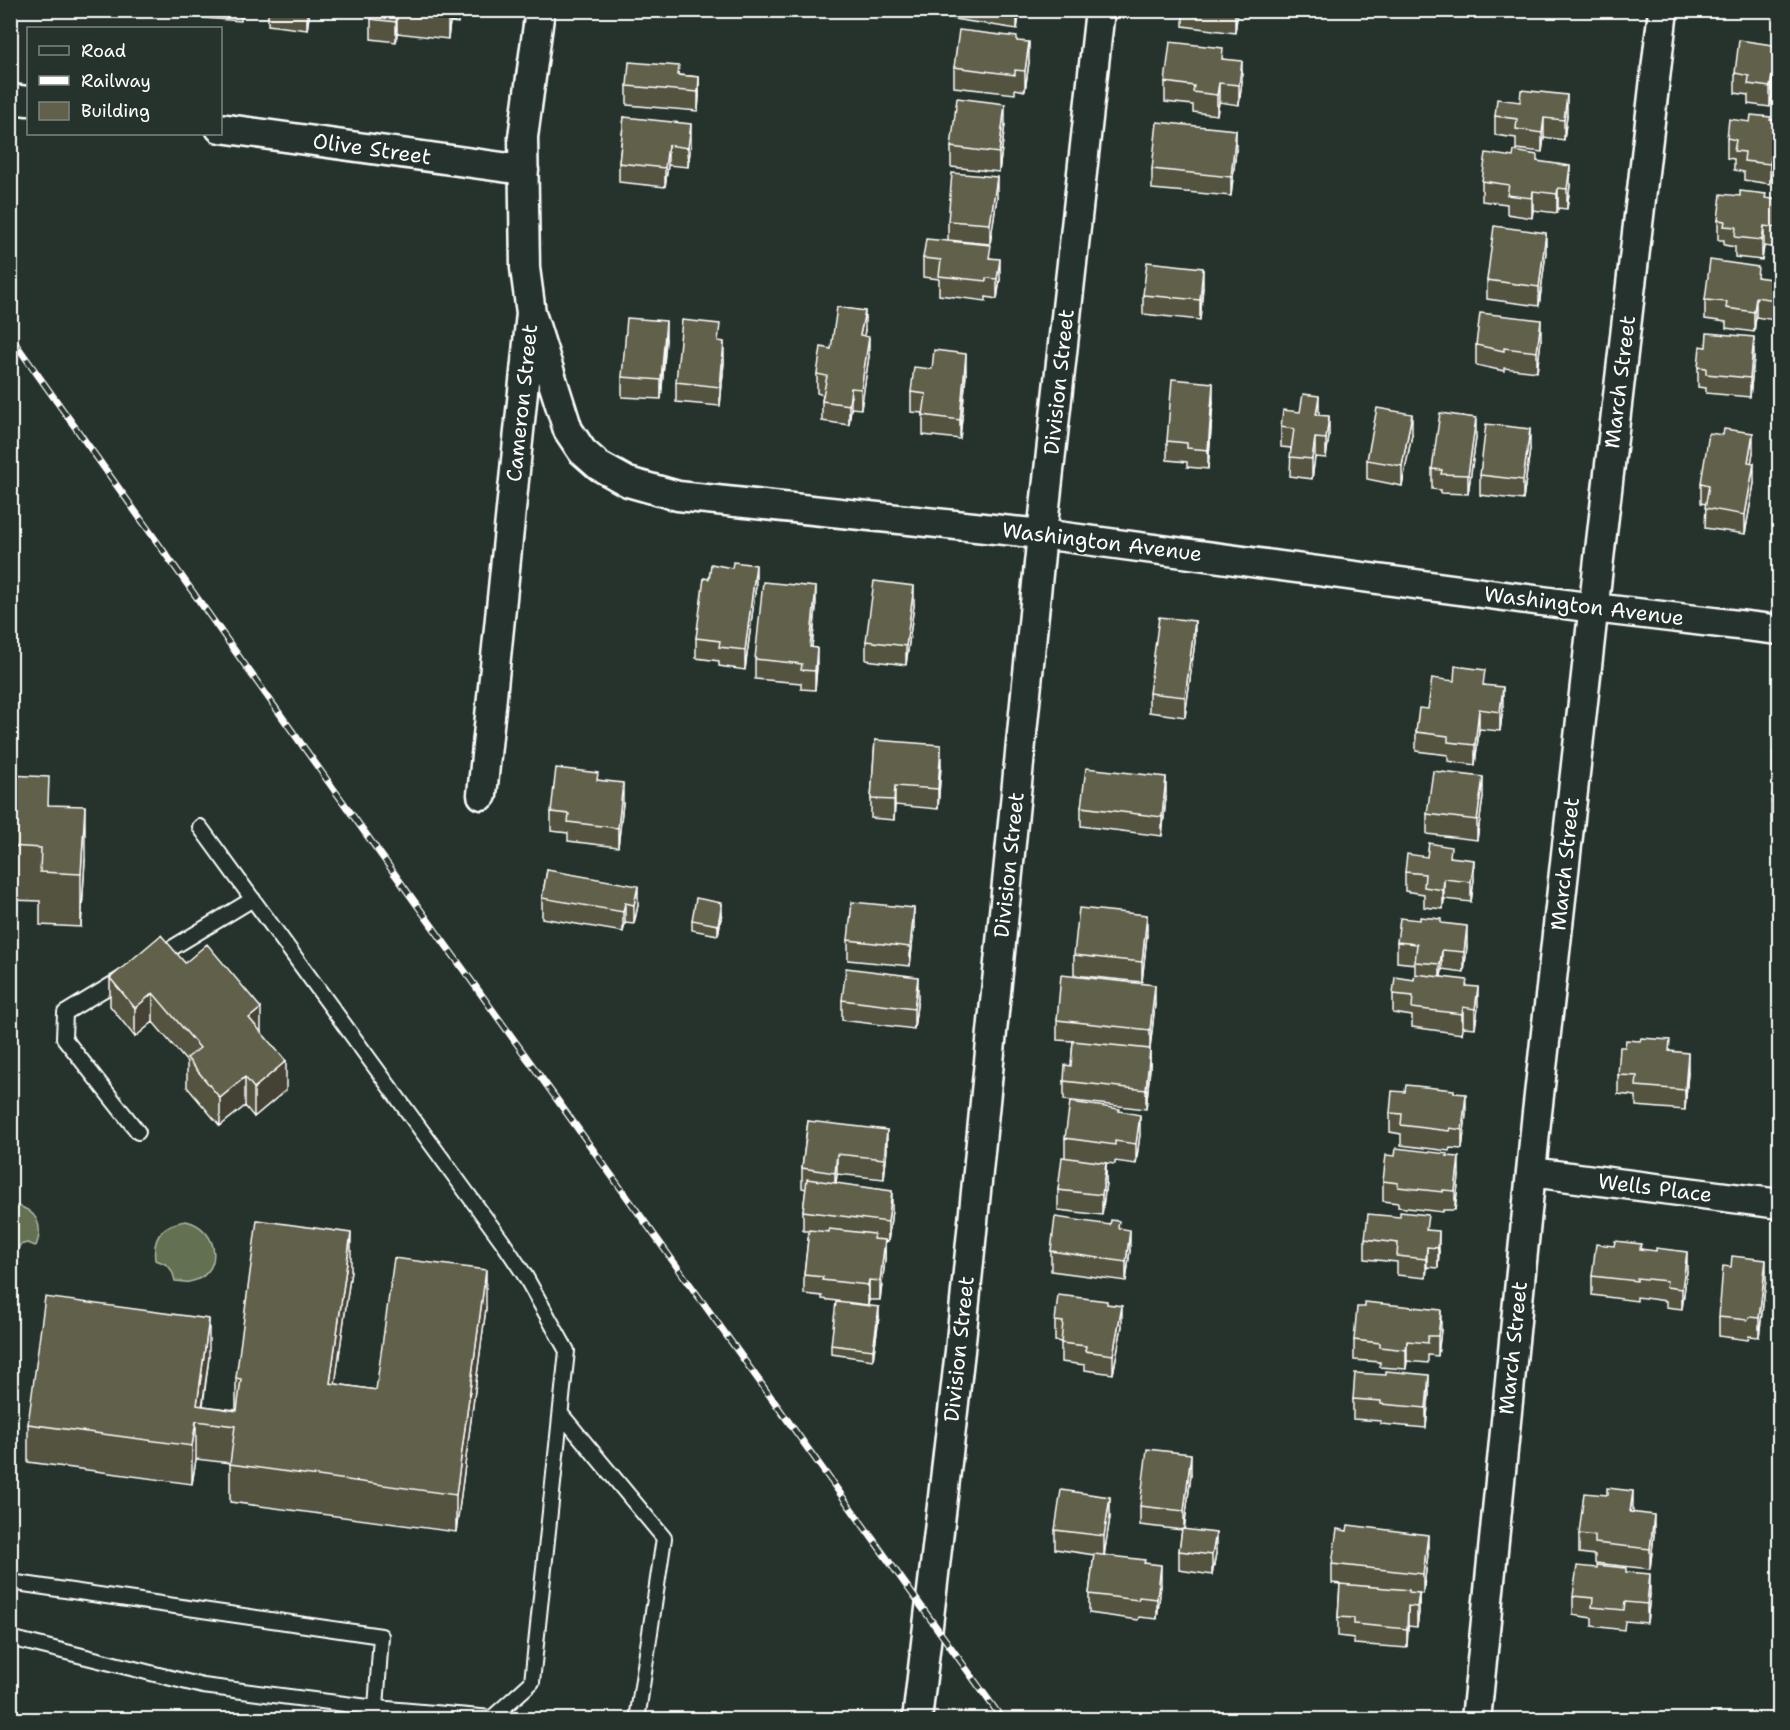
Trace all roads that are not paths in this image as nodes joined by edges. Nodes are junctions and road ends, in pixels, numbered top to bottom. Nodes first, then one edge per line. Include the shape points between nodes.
1 (540, 10) edge
2 (1100, 10) edge
3 (1663, 10) edge
4 (10, 99) edge
5 (27, 101) edge
6 (222, 128) edge
7 (524, 170) junction
8 (531, 313) junction
9 (1042, 534) junction
10 (1594, 608) junction
11 (1779, 630) edge
12 (482, 795) dead end
13 (200, 827) dead end
14 (253, 898) junction
15 (138, 1132) dead end
16 (1531, 1172) junction
17 (1779, 1204) edge
18 (561, 1414) junction
19 (10, 1582) edge
20 (10, 1638) edge
21 (375, 1714) edge
22 (498, 1719) edge
23 (637, 1719) edge
24 (916, 1719) edge
25 (1476, 1719) edge

1 - 7 street, Cameron Street via 523,137
2 - 9 street, Division Street
3 - 10 street, March Street
4 - 5 street
6 - 7 street, Olive Street
7 - 8 street, Cameron Street via 525,268
8 - 9 street, Washington Avenue via 568,430 582,451 599,466 628,482 678,496
8 - 12 street, Cameron Street
9 - 10 street, Washington Avenue
9 - 24 street, Division Street via 960,1351
10 - 11 street, Washington Avenue
10 - 16 street, March Street
13 - 14 lane
14 - 15 lane via 65,1013 64,1038
14 - 18 lane via 524,1274 567,1351
16 - 17 street, Wells Place
16 - 25 street, March Street
18 - 22 lane via 532,1682
18 - 23 lane via 664,1538
19 - 21 lane via 381,1636
20 - 21 lane via 203,1686
21 - 22 lane

